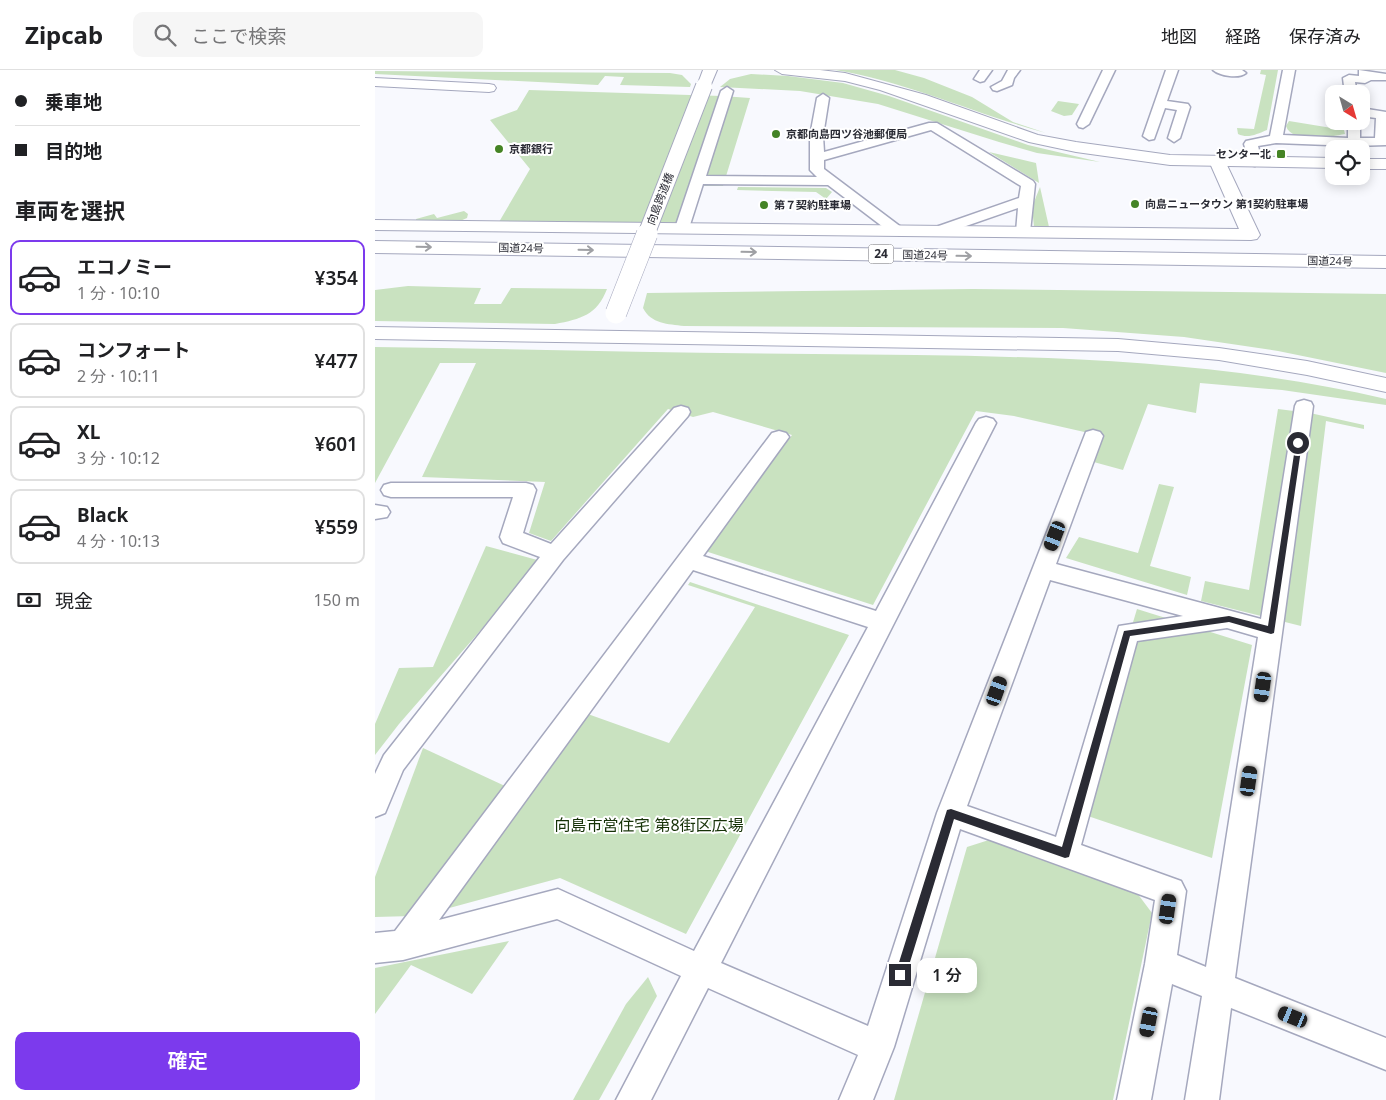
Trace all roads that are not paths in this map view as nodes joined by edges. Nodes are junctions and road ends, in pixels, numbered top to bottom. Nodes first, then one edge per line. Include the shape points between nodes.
1 (782, 70) edge
2 (1014, 70) edge
3 (1109, 70) edge
4 (1172, 70) edge
5 (1219, 70) edge
6 (1289, 70) edge
7 (1240, 73) dead end
8 (1347, 73) dead end
9 (1365, 74) edge
10 (1386, 77) edge
11 (707, 78) edge
12 (375, 82) edge
13 (1350, 85) edge
14 (997, 87) dead end
15 (489, 88) dead end
16 (727, 91) dead end
17 (823, 98) dead end
18 (1161, 104) junction
19 (1370, 113) edge
20 (1083, 124) dead end
21 (1149, 136) dead end
22 (1174, 138) dead end
23 (1276, 139) junction
24 (1325, 141) edge
25 (1370, 142) edge
26 (818, 158) junction
27 (1217, 161) junction
28 (1255, 162) junction
29 (1325, 164) edge
30 (1370, 164) edge
31 (1386, 164) edge
32 (697, 180) junction
33 (831, 181) junction
34 (1027, 200) junction
35 (375, 224) edge
36 (682, 228) junction
37 (896, 230) junction
38 (938, 231) junction
39 (1023, 232) junction
40 (375, 247) edge
41 (1386, 256) edge
42 (1175, 259) junction
43 (1386, 262) edge
44 (375, 264) edge
45 (1386, 278) edge
46 (375, 333) edge
47 (605, 336) junction
48 (1386, 385) edge
49 (1304, 406) dead end
50 (681, 412) dead end
51 (986, 423) dead end
52 (1093, 436) dead end
53 (779, 437) dead end
54 (391, 490) dead end
55 (555, 554) junction
56 (688, 560) junction
57 (1043, 569) junction
58 (1229, 619) junction
59 (882, 622) junction
60 (1271, 630) junction
61 (375, 804) edge
62 (951, 813) junction
63 (1065, 853) junction
64 (389, 946) edge
65 (1160, 964) junction
66 (699, 969) junction
67 (1219, 988) junction
68 (878, 1047) junction
69 (1386, 1054) edge
70 (633, 1100) edge
71 (856, 1100) edge
72 (1135, 1100) edge
73 (1202, 1100) edge

1 - 27 main road via 845,77 885,87 1035,139 1170,160
2 - 14 lane via 1008,83
3 - 20 lane
4 - 18 lane
5 - 7 lane
6 - 23 lane
8 - 9 lane
9 - 10 lane
9 - 13 lane via 1365,80 1349,78
11 - 47 main road, 向島跨道橋, bridge
12 - 15 main road
16 - 32 lane
17 - 26 lane via 818,126
18 - 21 lane
18 - 22 lane via 1183,107
19 - 25 lane via 1382,115 1381,142
23 - 24 lane
23 - 28 lane via 1251,144
26 - 33 lane via 817,170
26 - 34 lane via 933,126 1028,184
27 - 28 main road
27 - 39 main road via 1251,234
28 - 29 main road
30 - 31 main road
32 - 33 lane
32 - 36 lane
33 - 37 lane
34 - 38 lane
34 - 39 lane
35 - 36 main road
36 - 37 main road
37 - 38 main road
38 - 39 main road
40 -> 42 main road, 国道24号 / 24
41 - 42 main road, 24 via 1217,255
42 - 43 main road, 国道24号 / 24
44 - 45 main road, 国道24号 / 24
46 - 47 main road
47 - 48 main road via 1118,345 1219,354
49 - 60 lane
50 - 55 lane
51 - 59 lane
52 - 57 lane
53 - 56 lane
54 - 55 lane via 526,490 511,537
55 - 61 lane via 393,763
56 - 59 lane
56 - 64 lane
57 - 58 lane
57 - 62 lane
58 - 60 lane
58 - 63 lane via 1127,633
59 - 66 lane
60 - 67 lane
62 - 63 lane
62 - 68 lane
63 - 65 lane via 1171,891
64 - 66 lane via 558,904
65 - 67 lane
65 - 72 lane
66 - 68 lane
66 - 70 lane
67 - 69 lane
67 - 73 lane
68 - 71 lane

